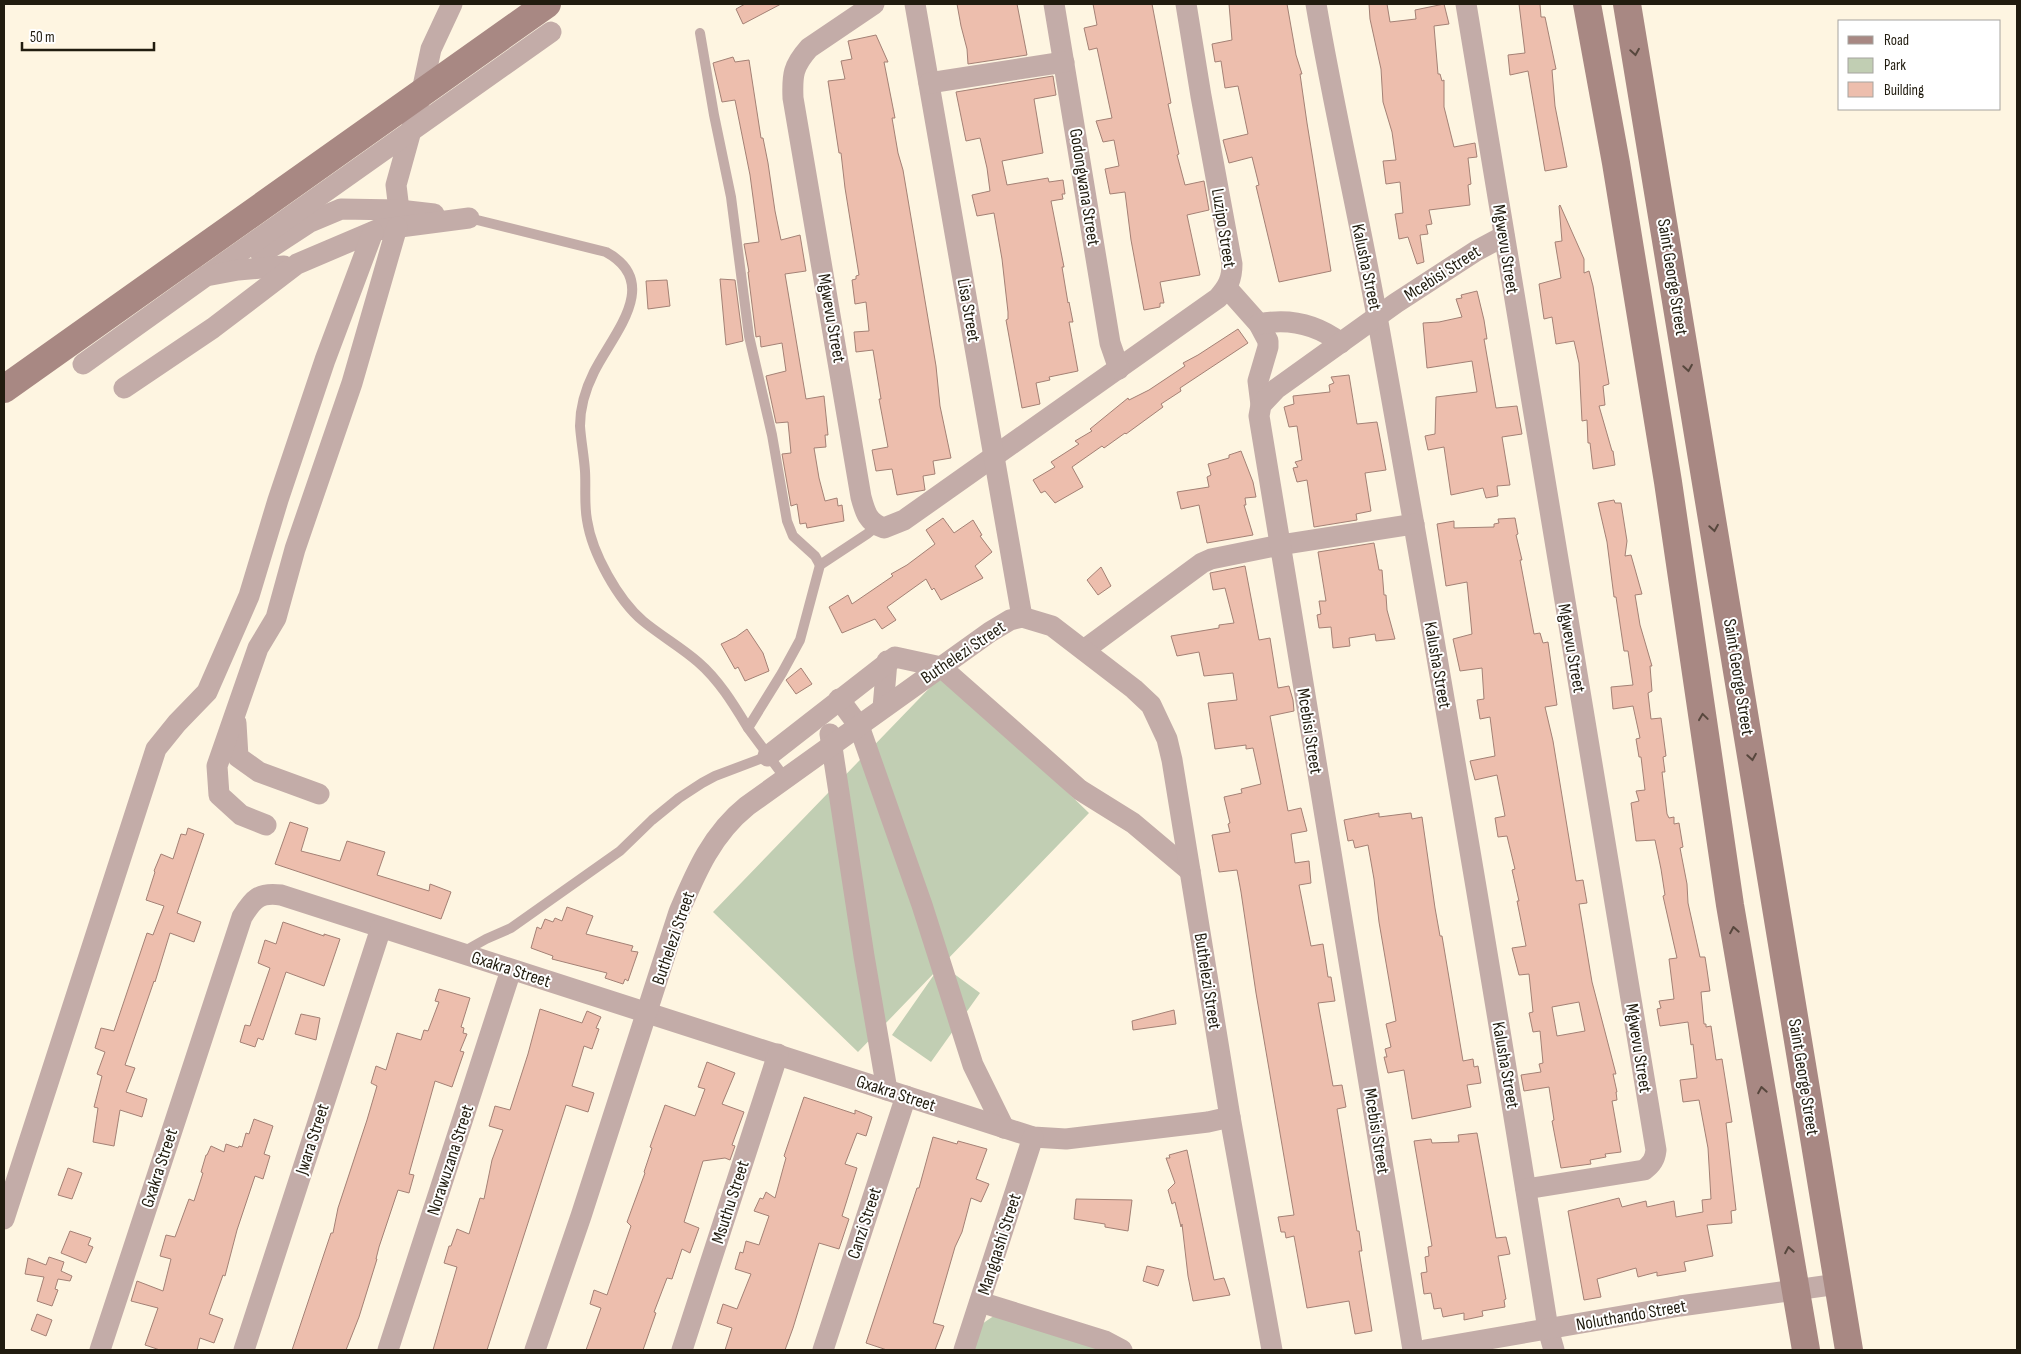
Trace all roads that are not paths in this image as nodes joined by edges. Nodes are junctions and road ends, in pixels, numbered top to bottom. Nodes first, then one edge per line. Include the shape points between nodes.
1 (452, 4) edge
2 (547, 4) edge
3 (874, 4) edge
4 (914, 4) edge
5 (1054, 4) edge
6 (1186, 4) edge
7 (1316, 4) edge
8 (1466, 4) edge
9 (1588, 4) edge
10 (1628, 4) edge
11 (551, 32) dead end
12 (700, 33) dead end
13 (1064, 62) junction
14 (929, 83) junction
15 (422, 91) junction
16 (412, 130) junction
17 (468, 218) joint
18 (398, 219) junction
19 (373, 232) junction
20 (1504, 236) junction
21 (297, 264) junction
22 (238, 270) junction
23 (206, 276) junction
24 (1227, 288) junction
25 (1377, 316) junction
26 (1259, 324) junction
27 (1341, 343) junction
28 (83, 364) dead end
29 (1119, 369) junction
30 (124, 388) dead end
31 (4, 389) edge
32 (1260, 405) junction
33 (995, 455) junction
34 (1414, 524) junction
35 (877, 526) junction
36 (1280, 545) junction
37 (820, 565) junction
38 (1022, 617) junction
39 (1084, 650) junction
40 (887, 661) junction
41 (941, 667) junction
42 (833, 704) junction
43 (883, 708) junction
44 (236, 712) junction
45 (859, 726) junction
46 (748, 728) junction
47 (831, 746) junction
48 (768, 756) junction
49 (786, 778) junction
50 (319, 794) dead end
51 (266, 825) dead end
52 (1190, 871) junction
53 (381, 928) junction
54 (461, 954) junction
55 (511, 970) junction
56 (647, 1013) junction
57 (778, 1054) junction
58 (897, 1093) junction
59 (1230, 1117) junction
60 (1004, 1128) junction
61 (1033, 1137) junction
62 (1526, 1189) junction
63 (4, 1219) edge
64 (1838, 1284) junction
65 (1796, 1290) junction
66 (980, 1302) junction
67 (1548, 1329) junction
68 (100, 1350) edge
69 (244, 1350) edge
70 (388, 1350) edge
71 (535, 1350) edge
72 (682, 1350) edge
73 (823, 1350) edge
74 (964, 1350) edge
75 (1122, 1350) edge
76 (1272, 1350) edge
77 (1413, 1350) edge
78 (1425, 1350) edge
79 (1554, 1350) edge
80 (1806, 1350) edge
81 (1850, 1350) edge

1 - 15 street via 431,49
2 - 15 main road
3 - 35 street, Mgwevu Street via 809,48 798,62 792,78 861,497 866,513
4 - 14 street, Lisa Street
5 - 13 street, Godongwana Street
6 - 24 street, Luzipo Street via 1232,264 1232,277
7 - 25 street, Kalusha Street
8 - 20 street, Mgwevu Street
65 -> 9 main road via 1730,905 1656,404
10 -> 64 main road, Saint George Street
11 - 16 street
12 - 37 lane via 732,196 749,336 772,435 787,520 793,536
13 - 14 street
13 - 29 street, Godongwana Street via 1110,343
14 - 33 street, Lisa Street
15 - 16 street
15 - 31 main road
16 - 18 street via 396,185
16 - 23 street
17 - 18 street
17 - 46 lane via 606,252 624,264 631,286 629,311 594,372 581,415 585,509 590,535 600,560 631,609 699,663 731,701
18 - 19 street
18 - 22 street via 342,210 310,222
18 - 44 street via 352,383 295,549 276,618 258,648
19 - 21 street
19 - 63 street via 322,370 249,596 207,692 156,749
20 - 25 street, Mcebisi Street
20 - 62 street, Mgwevu Street via 1656,1150 1655,1158 1644,1170
21 - 22 street
21 - 30 street via 213,328
22 - 23 street
23 - 28 street
24 - 26 street
24 - 29 street, Luzipo Street via 1218,298
25 - 27 street, Mcebisi Street
25 - 34 street, Kalusha Street
26 - 27 street via 1288,321 1310,326 1328,333
26 - 32 street via 1268,348 1258,381
27 - 32 street, Mcebisi Street via 1276,389
29 - 33 street, Luzipo Street
32 - 36 street, Mcebisi Street via 1260,424
33 - 35 street via 904,520 884,528
33 - 38 street, Lisa Street
34 - 36 street
34 - 62 street, Kalusha Street
35 - 37 lane
36 - 39 street via 1202,563
36 - 77 street, Mcebisi Street
37 - 46 lane via 800,640
38 - 39 street, Buthelezi Street via 1052,626
38 - 41 street, Buthelezi Street via 990,632
39 - 52 street, Buthelezi Street via 1134,689 1151,705 1160,721 1172,760
40 - 41 street via 895,657
40 - 42 street
40 - 43 street
41 - 43 street, Buthelezi Street
41 - 52 street via 1080,790 1133,822
42 - 45 street
42 - 47 street
42 - 48 street
43 - 45 street, Buthelezi Street
44 - 50 street via 238,757 259,772
44 - 51 street via 217,766 219,796 241,815
45 - 47 street, Buthelezi Street
45 - 60 street via 922,905 972,1065
46 - 48 lane
47 - 49 street, Buthelezi Street
47 - 58 street via 864,956
48 - 49 lane
48 - 54 lane via 702,783 652,820 620,851 512,928
49 - 56 street, Buthelezi Street via 735,816 707,850 679,912
52 - 59 street, Buthelezi Street
53 - 54 street, Gxakra Street
53 - 68 street, Gxakra Street via 281,895 267,893 249,906 224,971
53 - 69 street, Jwara Street
54 - 55 street, Gxakra Street
55 - 56 street, Gxakra Street
55 - 70 street, Norawuzana Street
56 - 57 street, Gxakra Street
56 - 71 street, Buthelezi Street
57 - 58 street, Gxakra Street
57 - 72 street, Msuthu Street
58 - 60 street, Gxakra Street
58 - 73 street, Canzi Street
59 - 61 street, Gxakra Street via 1066,1139
59 - 76 street, Buthelezi Street
60 - 61 street, Gxakra Street
61 - 66 street, Mangqashi Street
62 - 67 street, Kalusha Street
64 - 65 street, Noluthando Street
64 - 81 main road, Saint George Street
65 - 67 street, Noluthando Street
65 - 80 main road
66 - 74 street, Mangqashi Street
66 - 75 street via 1105,1340
67 - 78 street, Noluthando Street
67 - 79 street, Kalusha Street

